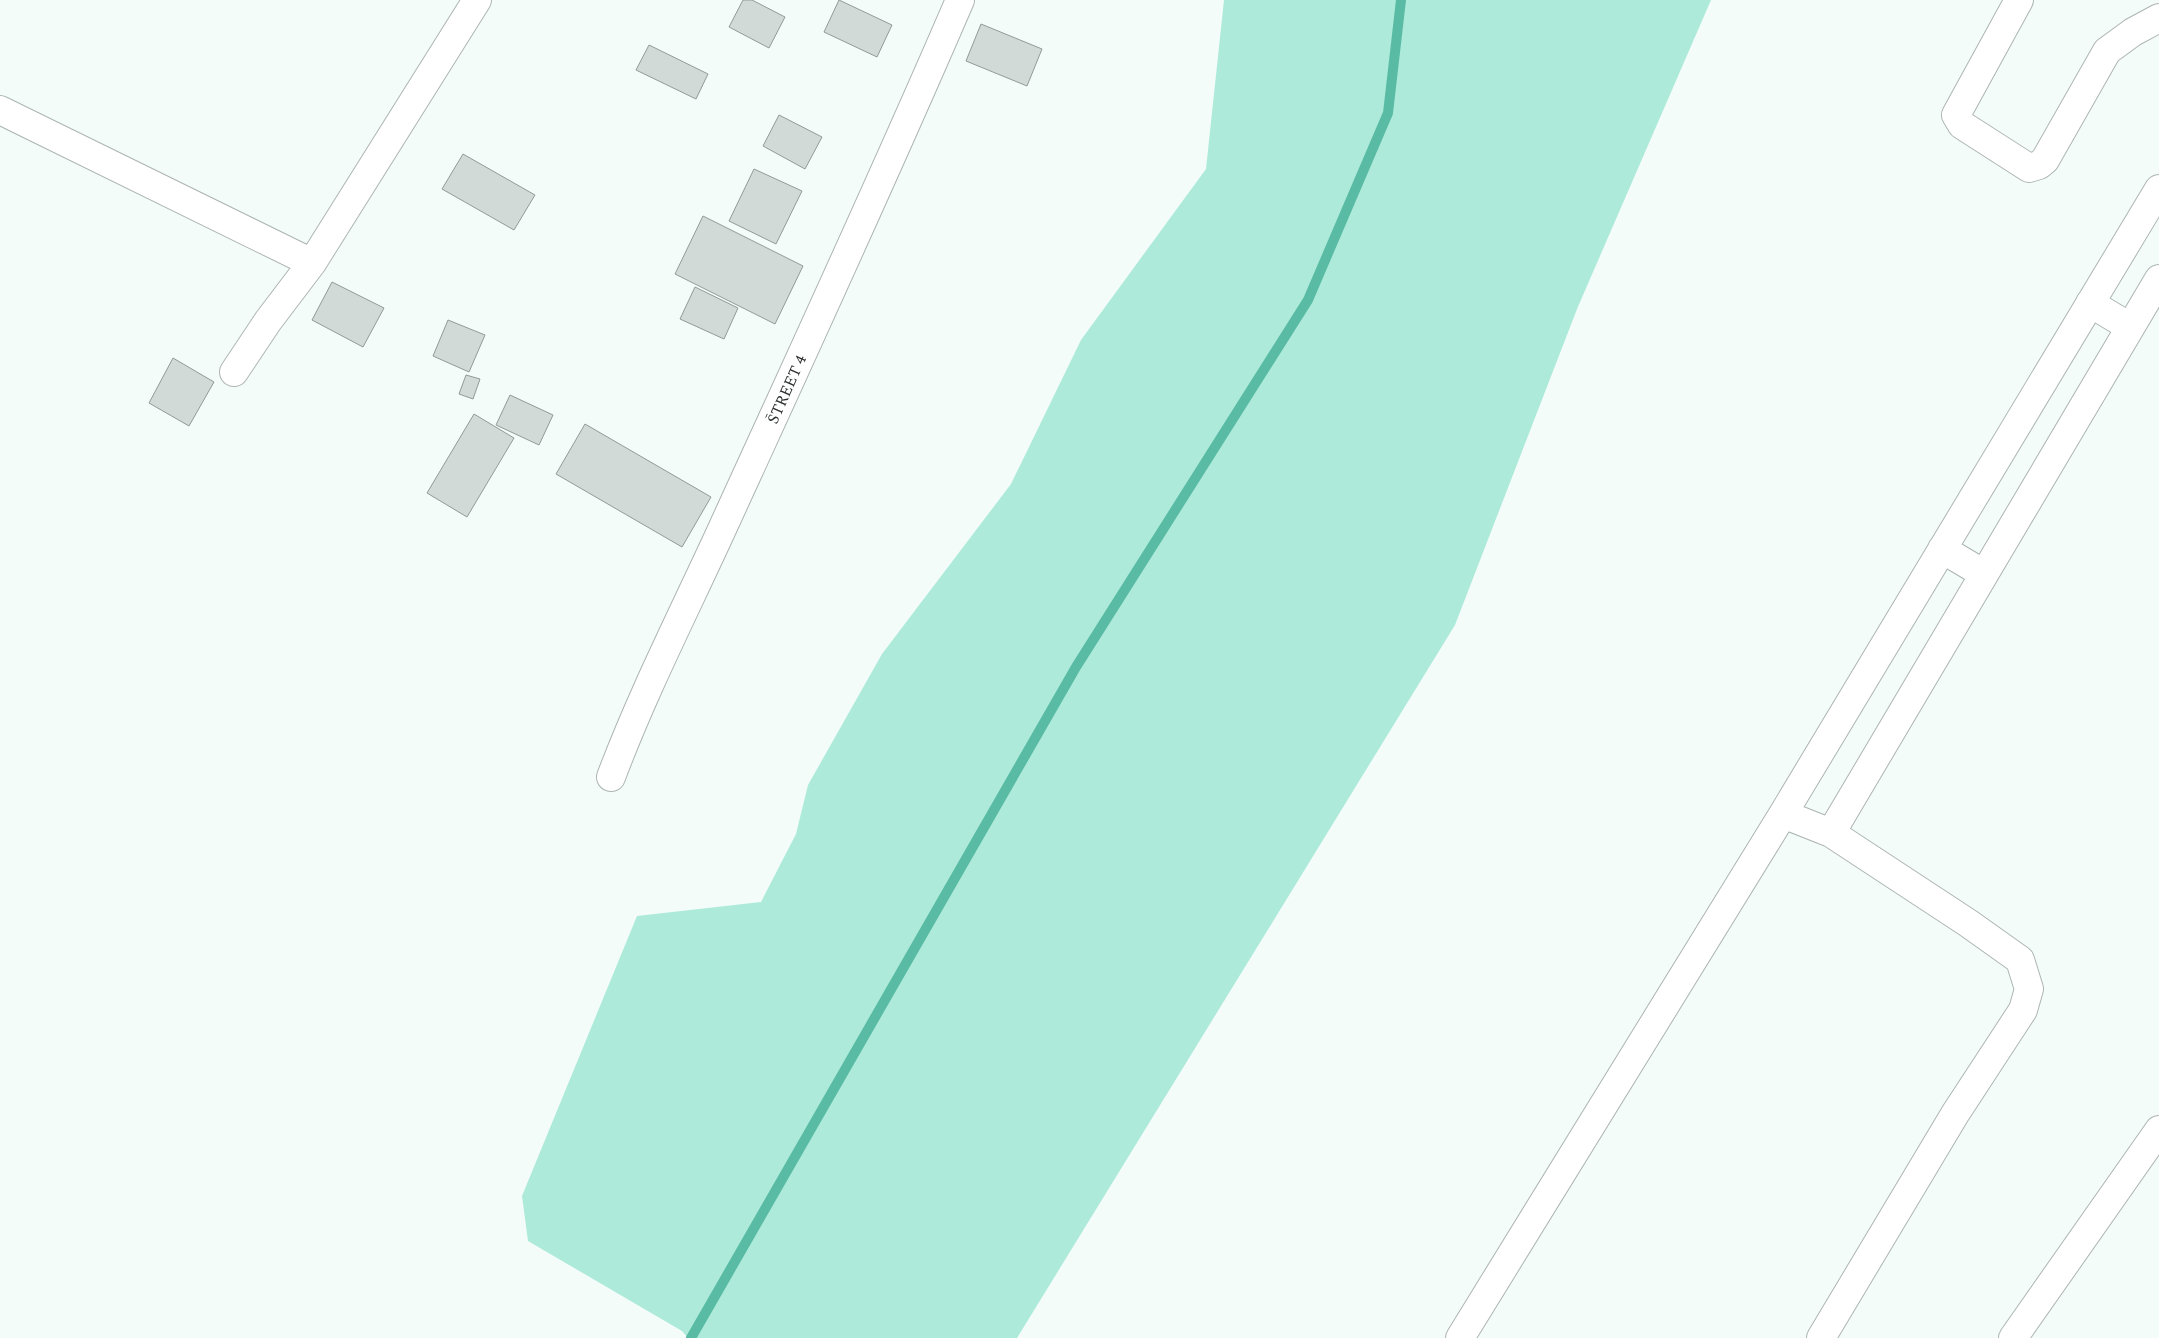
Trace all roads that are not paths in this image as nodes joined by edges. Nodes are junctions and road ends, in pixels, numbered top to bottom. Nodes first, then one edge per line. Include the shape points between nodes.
1 (477, 0) edge
2 (960, 0) edge
3 (2019, 0) edge
4 (2159, 18) edge
5 (0, 110) edge
6 (2159, 189) edge
7 (312, 263) junction
8 (2159, 279) edge
9 (2090, 304) junction
10 (2130, 327) junction
11 (234, 372) dead end
12 (1942, 549) junction
13 (1984, 574) junction
14 (611, 777) dead end
15 (1783, 814) junction
16 (1831, 833) junction
17 (2159, 1130) edge
18 (1460, 1338) edge
19 (1822, 1338) edge
20 (2013, 1338) edge

1 - 7 street
2 - 14 street, S̄TREET 4 via 637,712
3 - 4 street via 1956,115 1962,125 2029,168 2045,160 2107,51
5 - 7 street
6 - 9 street
7 - 11 street
8 - 10 street
9 - 10 street
9 - 12 street
10 - 13 street
12 - 13 street
12 - 15 street
13 - 16 street
15 - 16 street
15 - 18 street
16 - 19 street via 2020,960 2028,989 2023,1010 1955,1114
17 - 20 street

